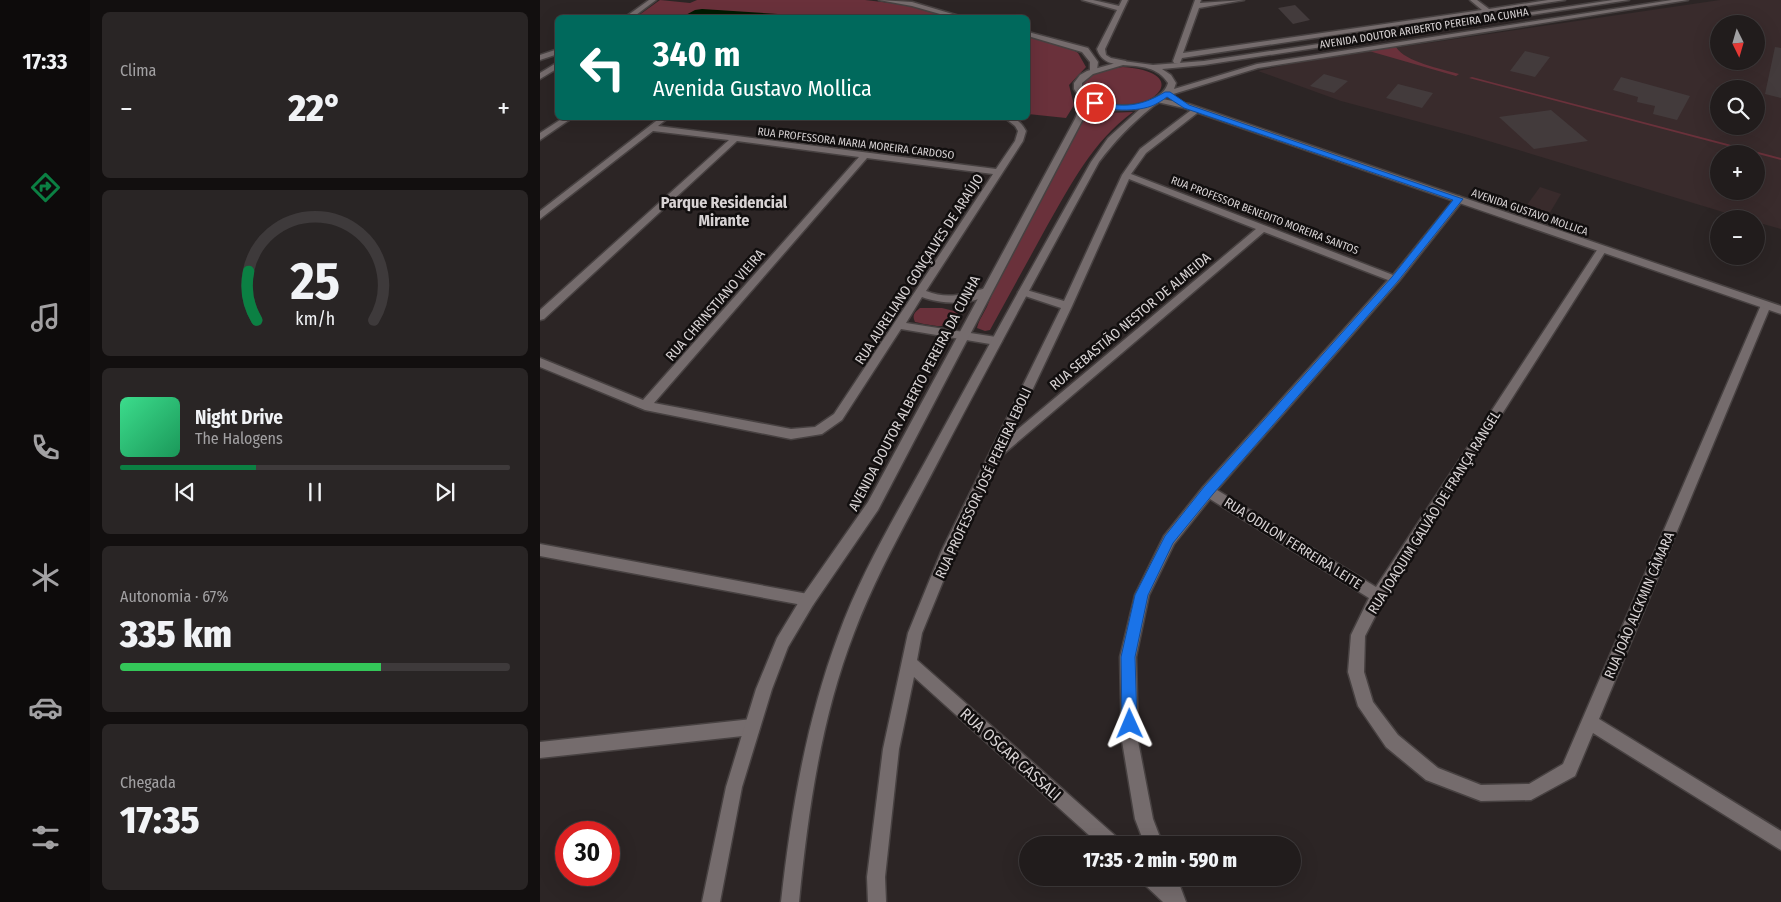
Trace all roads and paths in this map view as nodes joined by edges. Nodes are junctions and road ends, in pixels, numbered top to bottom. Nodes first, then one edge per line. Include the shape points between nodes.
1 (653, 0) edge
2 (882, 0) edge
3 (1085, 0) edge
4 (1125, 0) edge
5 (1241, 0) edge
6 (1472, 0) edge
7 (1562, 0) edge
8 (1626, 0) edge
9 (1686, 0) edge
10 (1225, 1) edge
11 (913, 2) edge
12 (1196, 3) edge
13 (1121, 8) junction
14 (1488, 11) junction
15 (631, 15) edge
16 (954, 15) edge
17 (1030, 35) edge
18 (1104, 42) junction
19 (1078, 48) junction
20 (555, 52) edge
21 (1179, 56) junction
22 (540, 58) edge
23 (1123, 63) junction
24 (555, 66) edge
25 (1176, 67) junction
26 (1154, 68) junction
27 (1093, 70) junction
28 (540, 77) edge
29 (1168, 93) junction
30 (1084, 97) junction
31 (1155, 102) junction
32 (1186, 106) junction
33 (1197, 110) junction
34 (565, 120) edge
35 (661, 120) edge
36 (1012, 120) edge
37 (651, 128) junction
38 (540, 137) edge
39 (735, 139) junction
40 (865, 155) junction
41 (999, 172) junction
42 (1126, 175) junction
43 (1458, 199) junction
44 (540, 216) edge
45 (1262, 228) junction
46 (1602, 249) junction
47 (1395, 279) junction
48 (920, 292) junction
49 (986, 292) junction
50 (1023, 292) junction
51 (1766, 304) junction
52 (1068, 306) junction
53 (1781, 310) edge
54 (540, 316) edge
55 (898, 325) junction
56 (962, 336) junction
57 (996, 341) junction
58 (540, 362) edge
59 (645, 406) junction
60 (994, 456) junction
61 (1208, 491) junction
62 (540, 550) edge
63 (1378, 596) junction
64 (808, 600) junction
65 (909, 663) junction
66 (1589, 722) junction
67 (752, 727) junction
68 (540, 750) edge
69 (1432, 774) joint
70 (1103, 836) edge
71 (1151, 836) edge
72 (1781, 841) edge
73 (1159, 886) edge
74 (1171, 886) edge
75 (711, 902) edge
76 (790, 902) edge
77 (877, 902) edge
78 (1178, 902) edge

1 - 15 street
2 - 11 street
3 - 13 street
4 - 13 street
5 - 10 street
6 - 14 street
7 - 14 street, AVENIDA DOUTOR ARIBERTO PEREIRA DA CUNHA
8 - 25 street, AVENIDA DOUTOR ARIBERTO PEREIRA DA CUNHA
9 - 29 street, AVENIDA DOUTOR ARIBERTO PEREIRA DA CUNHA via 1257,66
10 - 12 street
11 - 16 street
12 - 21 street
13 - 18 street
14 - 21 street, AVENIDA DOUTOR ARIBERTO PEREIRA DA CUNHA
17 - 19 street
18 - 19 street via 1091,48
18 - 23 street via 1102,56
19 - 27 street via 1091,56
20 - 22 street
21 - 25 street
23 - 26 street, AVENIDA DOUTOR ARIBERTO PEREIRA DA CUNHA
23 - 27 street
24 - 28 street
25 - 26 street, AVENIDA DOUTOR ARIBERTO PEREIRA DA CUNHA
26 - 29 street via 1169,77 1172,84
27 - 30 street, AVENIDA DOUTOR ALBERTO PEREIRA DA CUNHA via 1078,83
29 - 31 street, AVENIDA DOUTOR ARIBERTO PEREIRA DA CUNHA
29 - 32 street, AVENIDA GUSTAVO MOLLICA
30 - 31 street via 1110,107 1128,108
30 - 49 street, AVENIDA DOUTOR ALBERTO PEREIRA DA CUNHA via 1078,119
31 - 32 street, AVENIDA GUSTAVO MOLLICA
31 - 50 street via 1111,140 1095,162
32 - 33 street, AVENIDA GUSTAVO MOLLICA
33 - 42 street, RUA PROFESSOR JOSÉ PEREIRA EBOLI via 1144,151
33 - 43 street, AVENIDA GUSTAVO MOLLICA
34 - 38 street
35 - 37 street
36 - 41 street, RUA AURELIANO GONÇALVES DE ARAÚJO via 1022,131 1020,141
37 - 39 street, RUA PROFESSORA MARIA MOREIRA CARDOSO
37 - 44 street
39 - 40 street, RUA PROFESSORA MARIA MOREIRA CARDOSO
39 - 54 street
40 - 41 street, RUA PROFESSORA MARIA MOREIRA CARDOSO
40 - 59 street, RUA CHRINSTIANO VIEIRA
41 - 48 street, RUA AURELIANO GONÇALVES DE ARAÚJO
42 - 45 street, RUA PROFESSOR BENEDITO MOREIRA SANTOS
42 - 52 street, RUA PROFESSOR JOSÉ PEREIRA EBOLI
43 - 46 street, AVENIDA GUSTAVO MOLLICA
43 - 47 street
45 - 47 street, RUA PROFESSOR BENEDITO MOREIRA SANTOS
45 - 60 street, RUA SEBASTIÃO NESTOR DE ALMEIDA
46 - 51 street, AVENIDA GUSTAVO MOLLICA
46 - 63 street, RUA JOAQUIM GALVÃO DE FRANÇA RANGEL
47 - 61 street
48 - 49 street via 937,300 952,301
48 - 55 street, RUA AURELIANO GONÇALVES DE ARAÚJO
49 - 56 street, AVENIDA DOUTOR ALBERTO PEREIRA DA CUNHA
50 - 52 street
50 - 57 street
51 - 53 street, AVENIDA GUSTAVO MOLLICA
51 - 66 street, RUA JOÃO ALCKMIN CÂMARA
52 - 60 street, RUA PROFESSOR JOSÉ PEREIRA EBOLI
55 - 56 street
55 - 59 street, RUA AURELIANO GONÇALVES DE ARAÚJO via 838,417 818,430 791,434
56 - 57 street
56 - 64 street, AVENIDA DOUTOR ALBERTO PEREIRA DA CUNHA via 873,506
57 - 76 street via 872,571 838,658 812,750
58 - 59 street
60 - 65 street, RUA PROFESSOR JOSÉ PEREIRA EBOLI via 948,552 915,633
61 - 63 street, RUA ODILON FERREIRA LEITE
61 - 71 street via 1169,540 1142,595 1128,657 1130,741 1144,819
62 - 64 street
63 - 69 street, RUA JOAQUIM GALVÃO DE FRANÇA RANGEL via 1358,635 1356,672 1366,706 1392,741
64 - 67 street, AVENIDA DOUTOR ALBERTO PEREIRA DA CUNHA via 782,643
65 - 70 street, RUA OSCAR CASSALI
65 - 77 street, RUA PROFESSOR JOSÉ PEREIRA EBOLI via 891,749 876,877
66 - 69 street, RUA JOÃO ALCKMIN CÂMARA via 1569,770 1530,792 1481,793
66 - 72 street
67 - 68 street
67 - 75 street, AVENIDA DOUTOR ALBERTO PEREIRA DA CUNHA via 734,788
73 - 78 street
74 - 78 street

